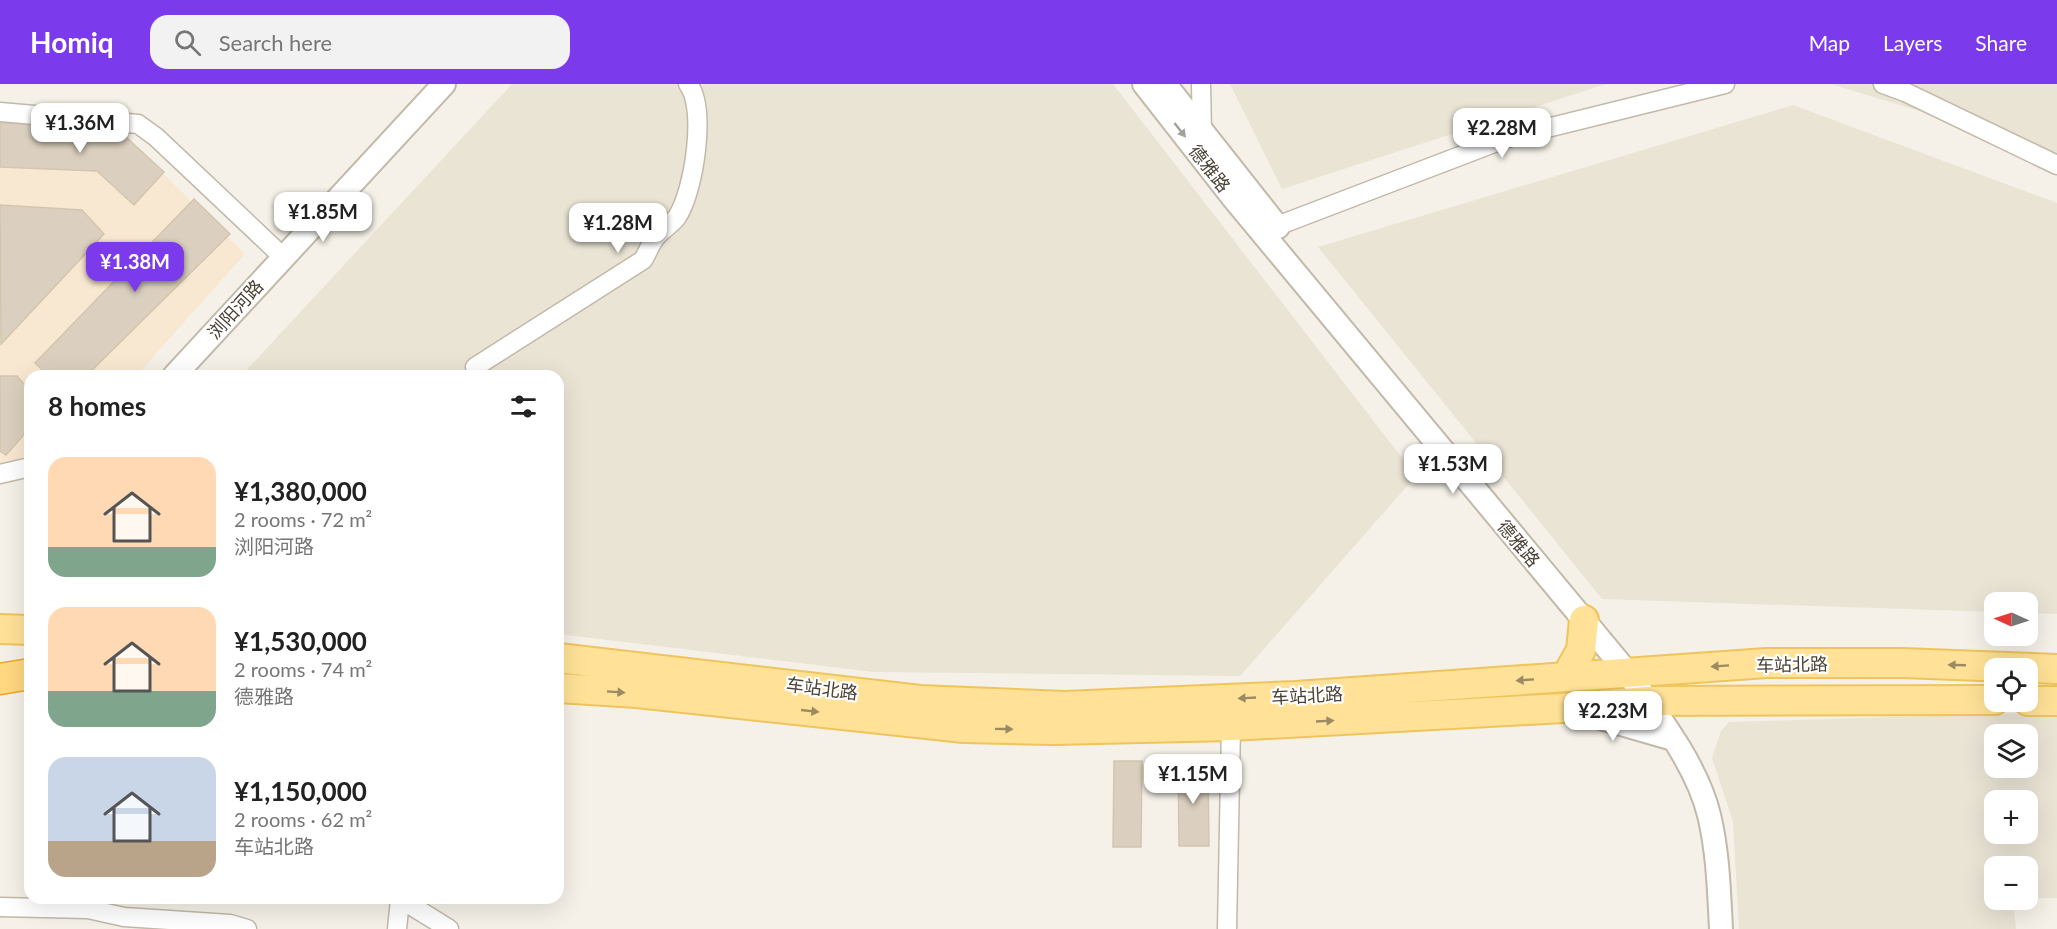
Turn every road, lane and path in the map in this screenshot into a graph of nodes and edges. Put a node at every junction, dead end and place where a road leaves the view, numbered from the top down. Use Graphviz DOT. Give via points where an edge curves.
graph roads {
  1 [pos="444,84"];
  2 [pos="688,84"];
  3 [pos="1144,84"];
  4 [pos="1165,84"];
  5 [pos="1202,84"];
  6 [pos="1725,84"];
  7 [pos="1882,84"];
  8 [pos="0,112"];
  9 [pos="1202,132"];
  10 [pos="2057,165"];
  11 [pos="1276,226"];
  12 [pos="283,257"];
  13 [pos="475,367"];
  14 [pos="179,370"];
  15 [pos="24,468"];
  16 [pos="0,474"];
  17 [pos="1584,620"];
  18 [pos="0,629"];
  19 [pos="24,630"];
  20 [pos="564,659"];
  21 [pos="2057,669"];
  22 [pos="0,672"];
  23 [pos="1636,672"];
  24 [pos="24,673"];
  25 [pos="24,674"];
  26 [pos="1566,677"];
  27 [pos="0,680"];
  28 [pos="564,688"];
  29 [pos="1984,700"];
  30 [pos="1656,701"];
  31 [pos="2038,701"];
  32 [pos="2057,701"];
  33 [pos="1563,708"];
  34 [pos="1231,726"];
  35 [pos="1673,739"];
  36 [pos="400,904"];
  37 [pos="408,904"];
  38 [pos="0,907"];
  39 [pos="247,929"];
  40 [pos="397,929"];
  41 [pos="449,929"];
  42 [pos="1227,929"];
  43 [pos="1721,929"];
  44 [pos="1730,929"];
  1 -- 12 [label="street, 浏阳河路"];
  2 -- 13 [label="street" via="694,92 697,129 692,183 677,217 657,236 643,260"];
  3 -- 17 [label="street, 德雅路, one-way" via="1234,199"];
  4 -- 9 [label="street, 德雅路"];
  5 -- 9 [label="street"];
  6 -- 11 [label="street" via="1508,138"];
  7 -- 10 [label="street"];
  8 -- 12 [label="street" via="138,124"];
  9 -- 11 [label="street, 德雅路"];
  11 -- 23 [label="street, 德雅路"];
  12 -- 14 [label="street, 浏阳河路"];
  15 -- 16 [label="street"];
  17 -- 23 [label="street, 德雅路"];
  17 -- 26 [label="main road" via="1581,650"];
  18 -- 19 [label="main road"];
  26 -- 20 [label="main road, 车站北路, one-way" via="1296,696 1065,706 920,700"];
  21 -- 23 [label="main road, 车站北路, one-way" via="1767,663"];
  22 -- 24 [label="main road"];
  23 -- 26 [label="main road, 车站北路"];
  23 -- 30 [label="street, 德雅路"];
  25 -- 27 [label="highway"];
  28 -- 34 [label="main road, 车站北路, one-way" via="964,728"];
  29 -- 30 [label="main road, 车站北路"];
  30 -- 33 [label="main road, 车站北路"];
  30 -- 35 [label="street, 德雅路"];
  30 -- 44 [label="street, 德雅路" via="1689,746 1717,812"];
  31 -- 32 [label="main road"];
  34 -- 33 [label="main road, 车站北路, one-way"];
  33 -- 35 [label="street"];
  34 -- 42 [label="street"];
  35 -- 43 [label="street, 德雅路" via="1709,814"];
  36 -- 40 [label="street"];
  37 -- 41 [label="street"];
  38 -- 39 [label="street" via="88,909 124,917 230,924"];
}
